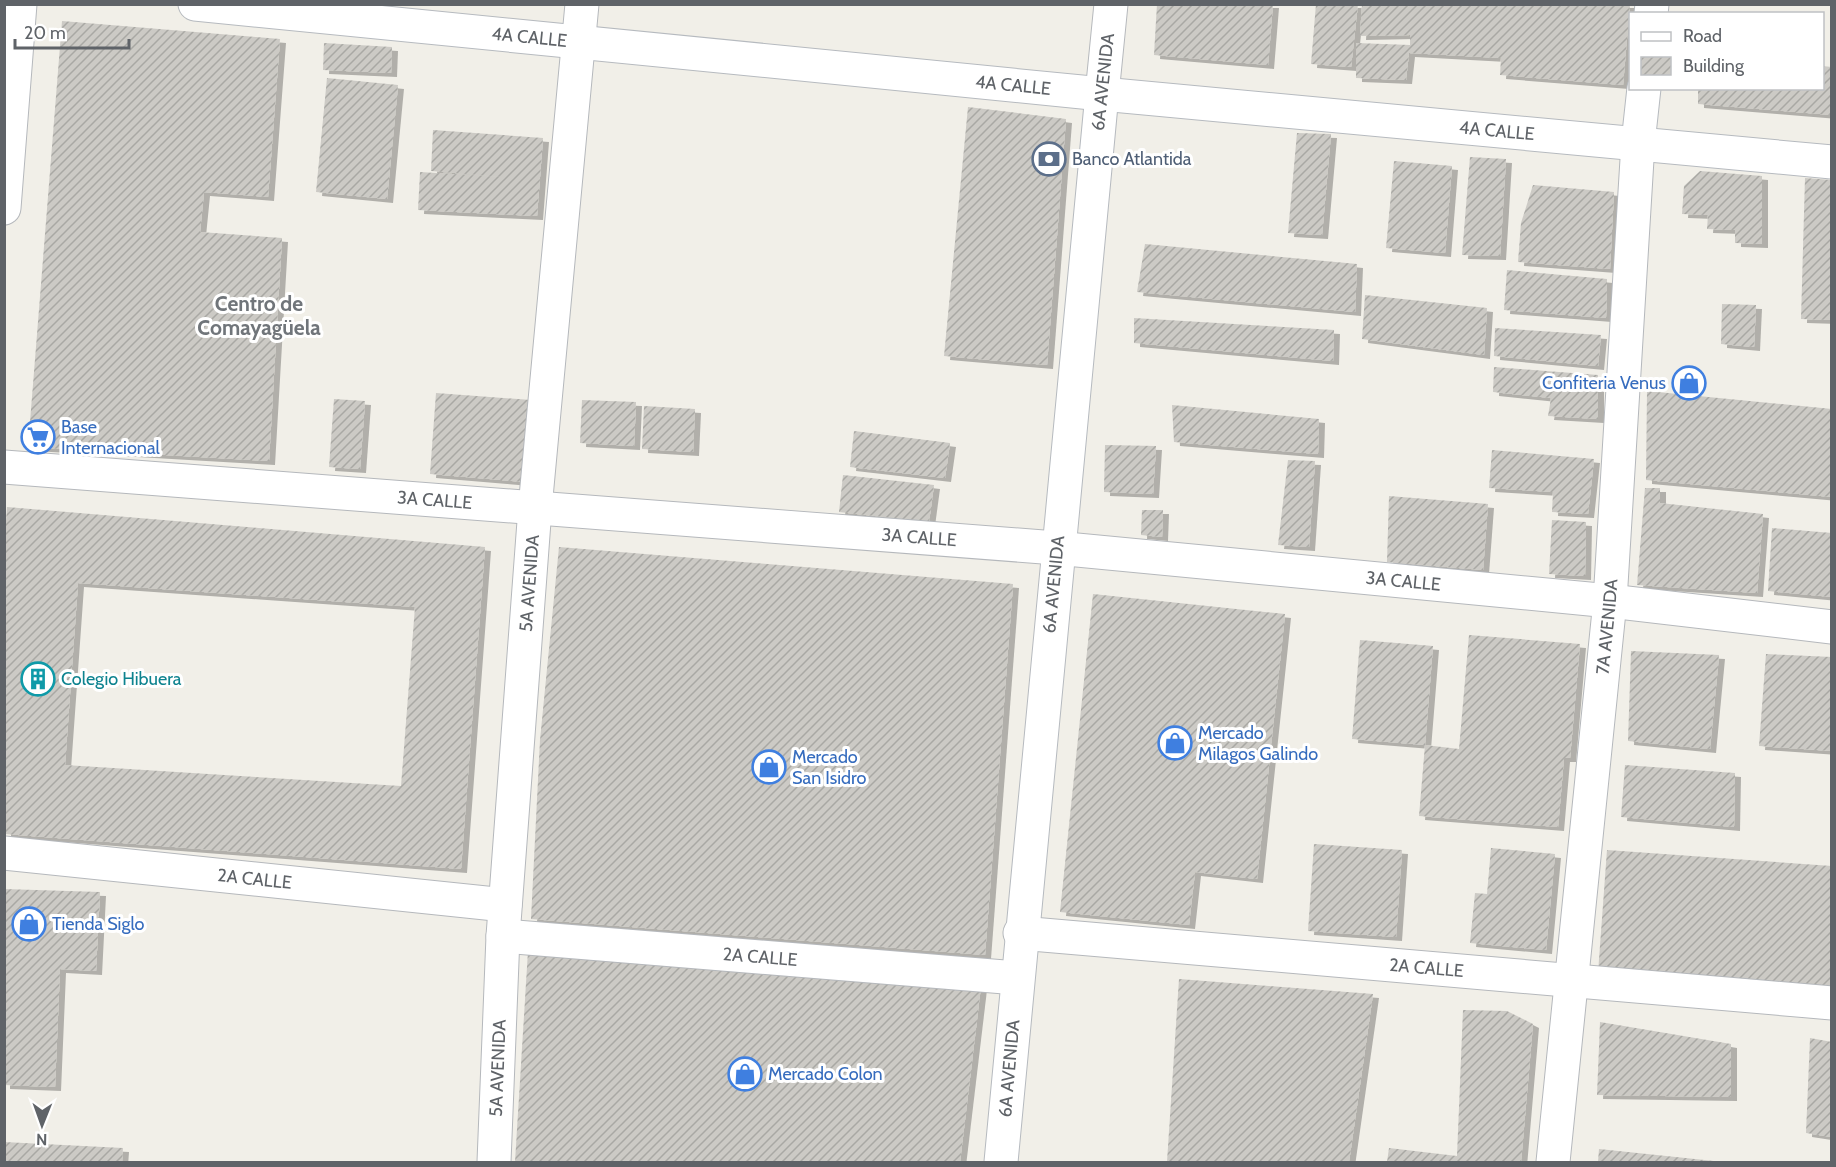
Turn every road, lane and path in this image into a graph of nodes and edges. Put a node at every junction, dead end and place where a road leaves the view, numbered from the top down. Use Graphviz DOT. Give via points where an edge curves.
graph roads {
  1 [pos="20,4"];
  2 [pos="195,4"];
  3 [pos="582,4"];
  4 [pos="1111,4"];
  5 [pos="579,41"];
  6 [pos="1644,90"];
  7 [pos="1101,94"];
  8 [pos="1638,143"];
  9 [pos="1832,162"];
  10 [pos="4,208"];
  11 [pos="4,467"];
  12 [pos="536,508"];
  13 [pos="1056,548"];
  14 [pos="1611,601"];
  15 [pos="1832,627"];
  16 [pos="4,853"];
  17 [pos="504,921"];
  18 [pos="1020,933"];
  19 [pos="1017,978"];
  20 [pos="1570,980"];
  21 [pos="1832,1003"];
  22 [pos="494,1162"];
  23 [pos="1001,1162"];
  24 [pos="1553,1162"];
  1 -- 10 [label="street"];
  2 -- 5 [label="street, 4A CALLE"];
  3 -- 5 [label="street, 5A AVENIDA"];
  4 -- 7 [label="street, 6A AVENIDA"];
  5 -- 7 [label="street, 4A CALLE"];
  5 -- 12 [label="street, 5A AVENIDA"];
  6 -- 8 [label="street, 7A AVENIDA"];
  7 -- 8 [label="street, 4A CALLE"];
  7 -- 13 [label="street, 6A AVENIDA"];
  8 -- 9 [label="street, 4A CALLE"];
  8 -- 14 [label="street, 7A AVENIDA"];
  11 -- 12 [label="street, 3A CALLE"];
  12 -- 13 [label="street, 3A CALLE"];
  12 -- 17 [label="street, 5A AVENIDA"];
  13 -- 14 [label="street, 3A CALLE"];
  13 -- 18 [label="street, 6A AVENIDA"];
  14 -- 15 [label="street, 3A CALLE"];
  14 -- 20 [label="street, 7A AVENIDA"];
  16 -- 17 [label="street, 2A CALLE"];
  17 -- 19 [label="street, 2A CALLE"];
  17 -- 22 [label="street, 5A AVENIDA"];
  18 -- 19 [label="street, 6A AVENIDA"];
  18 -- 20 [label="street, 2A CALLE"];
  19 -- 23 [label="street, 6A AVENIDA"];
  20 -- 21 [label="street, 2A CALLE"];
  20 -- 24 [label="street, 7A AVENIDA"];
}
